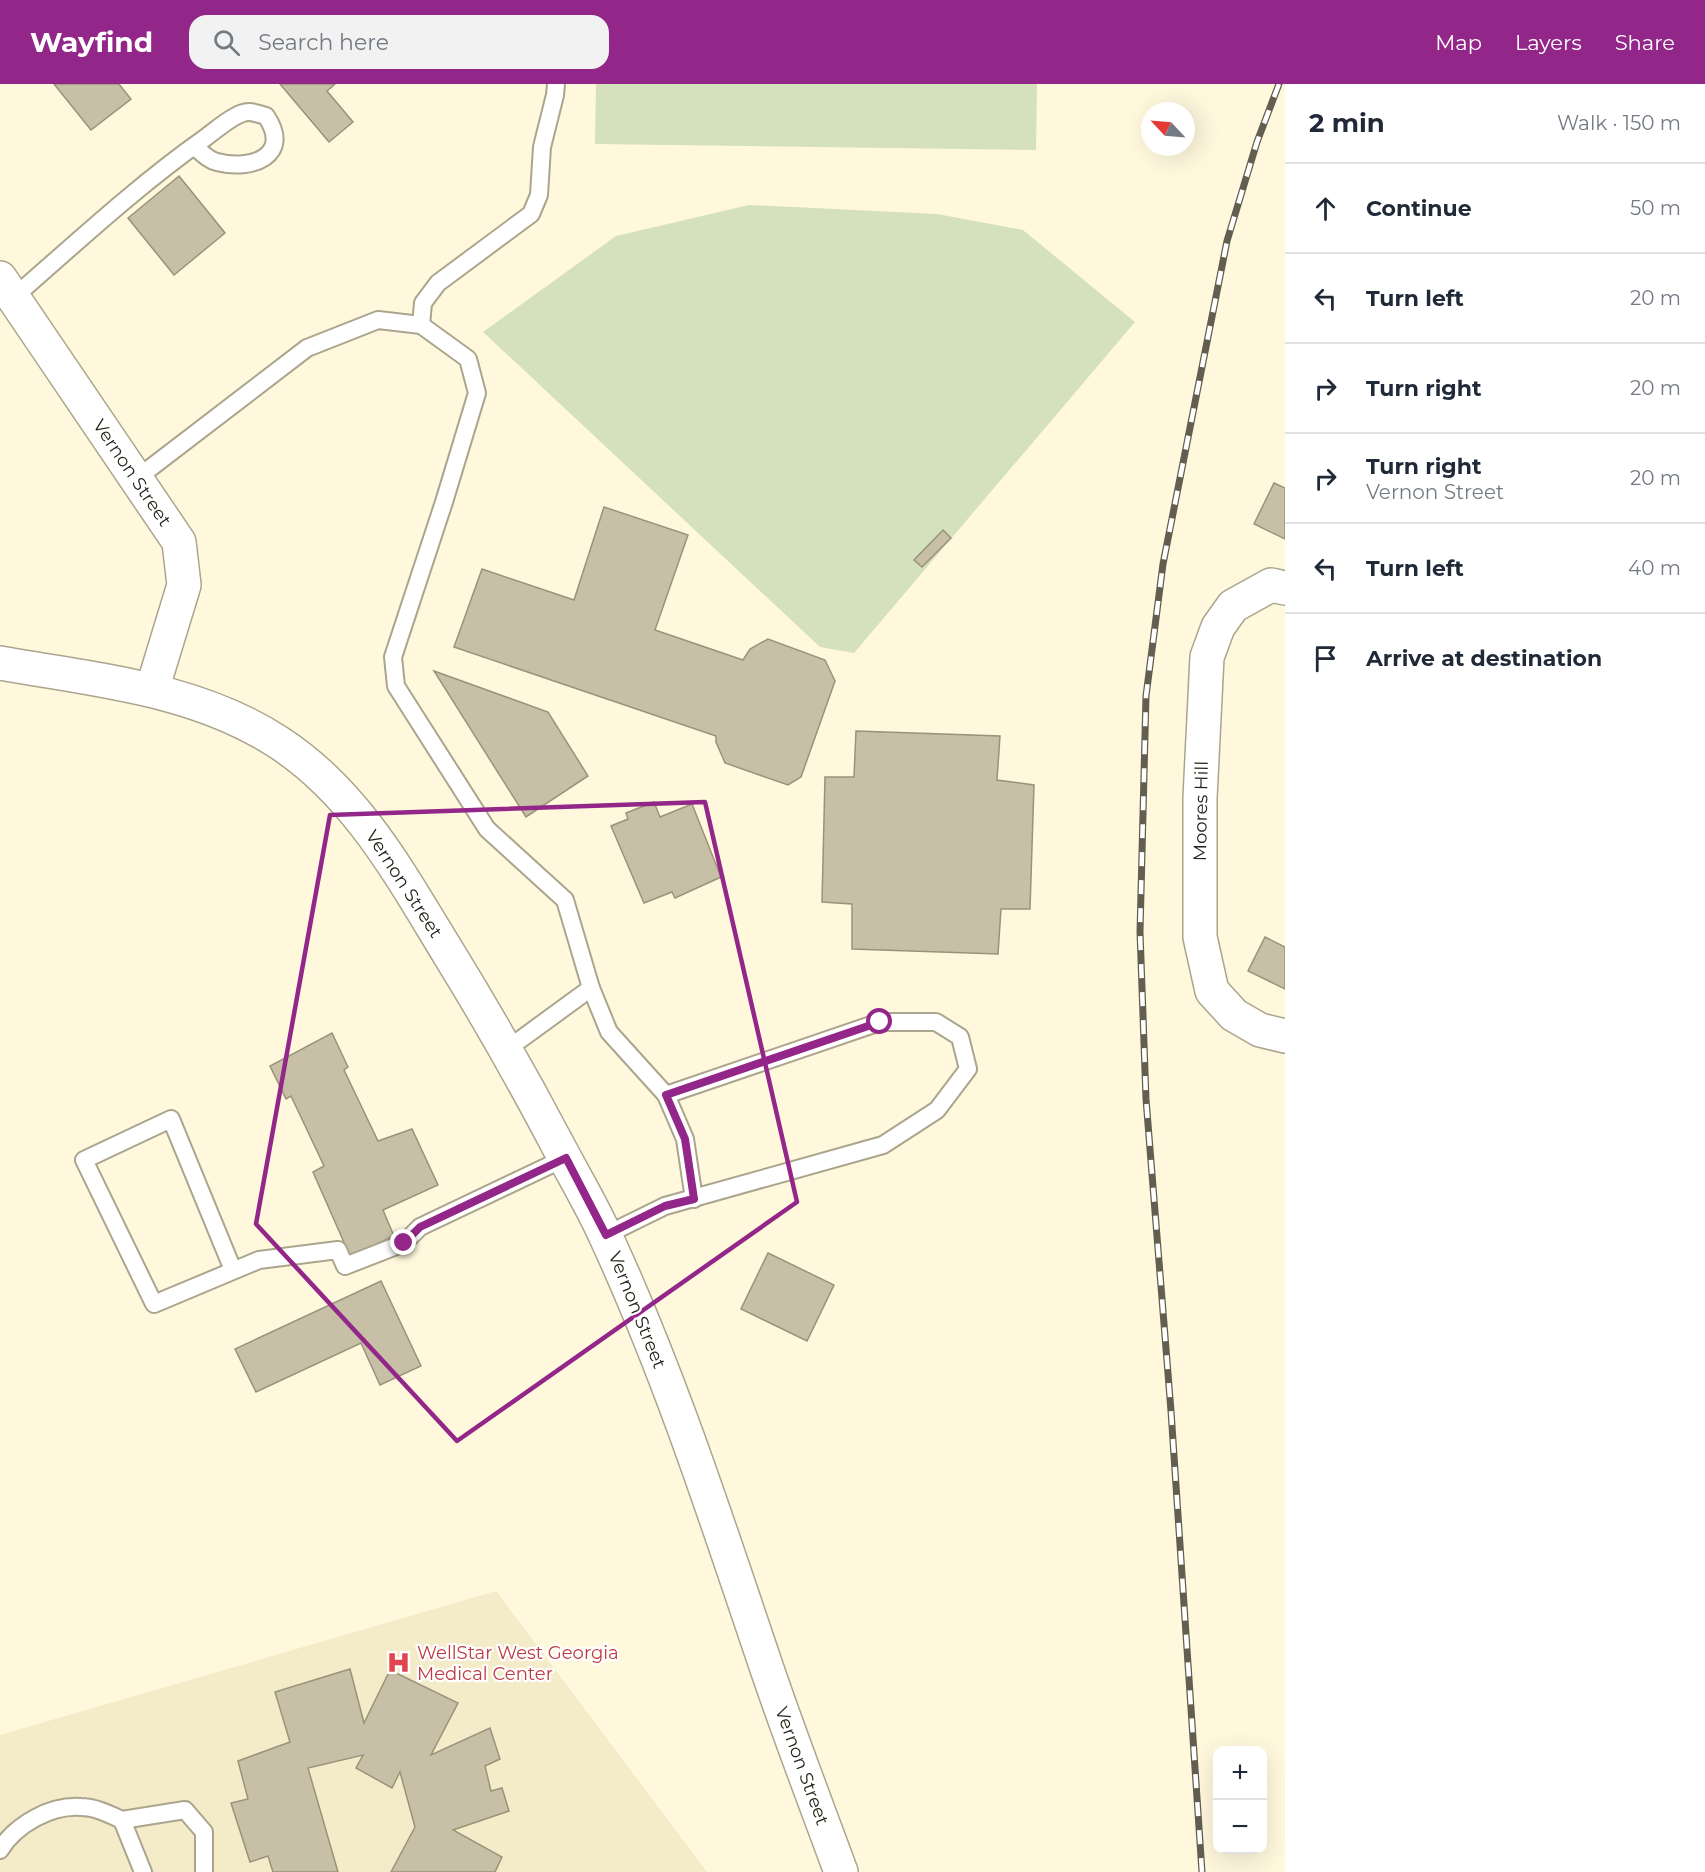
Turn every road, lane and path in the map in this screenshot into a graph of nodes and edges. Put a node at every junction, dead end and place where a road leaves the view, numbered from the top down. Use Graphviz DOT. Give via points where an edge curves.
graph roads {
  1 [pos="556,84"];
  2 [pos="194,146"];
  3 [pos="7,288"];
  4 [pos="421,326"];
  5 [pos="136,479"];
  6 [pos="1285,588"];
  7 [pos="0,663"];
  8 [pos="152,690"];
  9 [pos="591,988"];
  10 [pos="1285,1035"];
  11 [pos="506,1050"];
  12 [pos="666,1095"];
  13 [pos="566,1158"];
  14 [pos="694,1199"];
  15 [pos="606,1235"];
  16 [pos="233,1270"];
  17 [pos="122,1820"];
  18 [pos="0,1850"];
  19 [pos="143,1872"];
  20 [pos="204,1872"];
  21 [pos="841,1872"];
  1 -- 4 [label="lane" via="542,147 539,195 531,214 438,283 423,303"];
  2 -- 2 [label="lane" via="242,113 266,116 273,130 268,155 246,165 215,162"];
  2 -- 3 [label="lane"];
  3 -- 5 [label="street, Vernon Street"];
  4 -- 5 [label="lane" via="378,320 307,348"];
  4 -- 9 [label="lane" via="468,359 477,393 393,657 396,686 488,829 565,900"];
  5 -- 8 [label="street, Vernon Street" via="179,542 184,585"];
  6 -- 10 [label="street, Moores Hill" via="1272,585 1233,606 1218,627 1207,657 1200,810 1200,937 1212,991 1234,1015 1260,1030"];
  7 -- 8 [label="street, Vernon Street"];
  8 -- 11 [label="street, Vernon Street" via="197,702 250,725 314,768 343,796 370,828"];
  9 -- 11 [label="lane"];
  9 -- 12 [label="lane" via="609,1032"];
  11 -- 13 [label="street, Vernon Street"];
  12 -- 14 [label="lane" via="685,1139"];
  12 -- 14 [label="lane" via="880,1022 936,1022 960,1037 968,1069 937,1110 883,1145"];
  13 -- 15 [label="street, Vernon Street"];
  13 -- 16 [label="lane" via="420,1227 404,1243 345,1266 338,1250 259,1260"];
  14 -- 15 [label="lane" via="665,1206"];
  15 -- 21 [label="street, Vernon Street" via="701,1471"];
  16 -- 16 [label="lane" via="154,1304 84,1160 171,1119"];
  17 -- 18 [label="lane" via="81,1807 45,1812 8,1837"];
  17 -- 19 [label="lane"];
  17 -- 20 [label="lane" via="185,1810 204,1832"];
}
